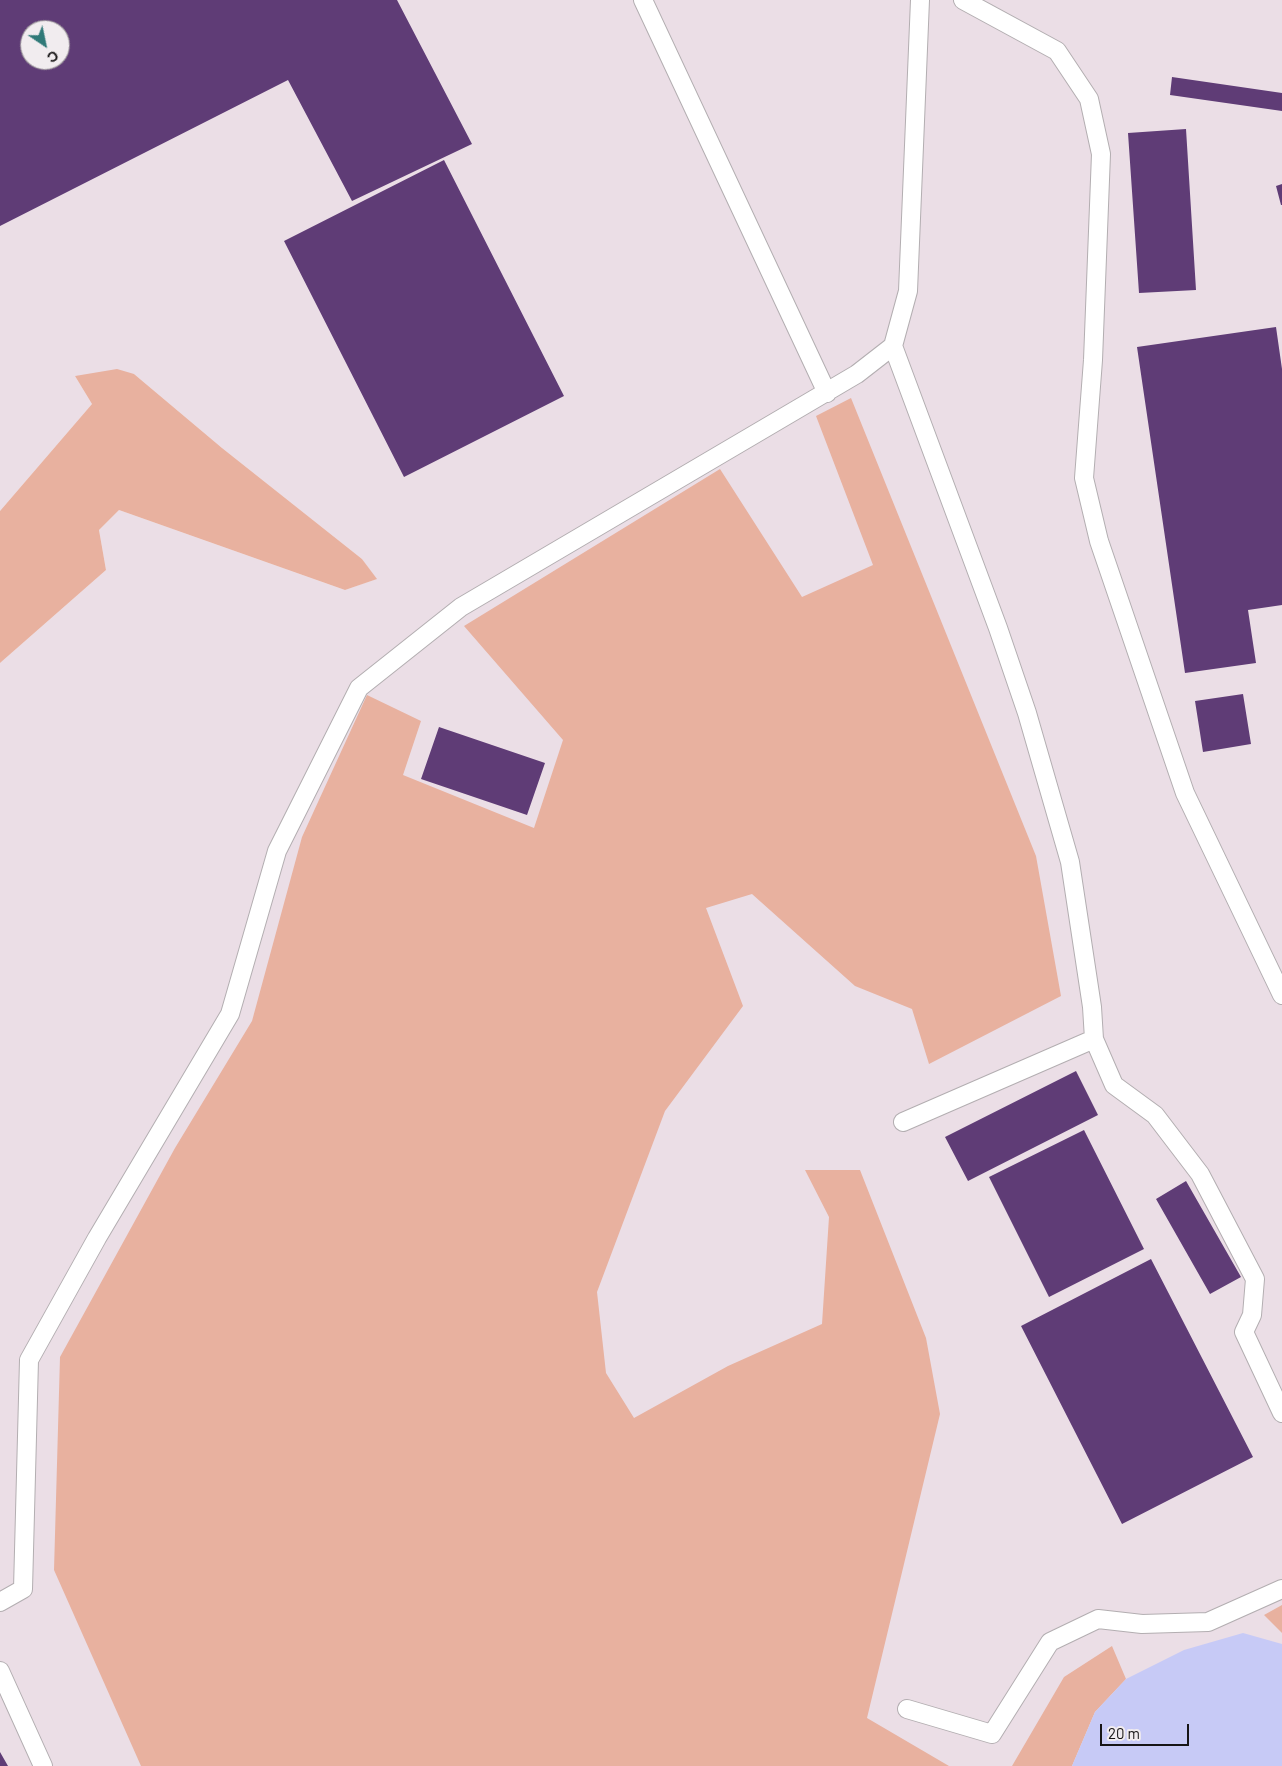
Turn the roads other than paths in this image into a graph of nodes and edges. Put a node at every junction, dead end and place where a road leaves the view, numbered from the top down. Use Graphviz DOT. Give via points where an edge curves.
graph roads {
  1 [pos="643,0"];
  2 [pos="920,0"];
  3 [pos="963,0"];
  4 [pos="893,346"];
  5 [pos="827,392"];
  6 [pos="1282,995"];
  7 [pos="1094,1039"];
  8 [pos="903,1122"];
  9 [pos="1282,1413"];
  10 [pos="1282,1589"];
  11 [pos="0,1602"];
  12 [pos="0,1671"];
  13 [pos="907,1709"];
  14 [pos="43,1766"];
  1 -- 5 [label="lane"];
  2 -- 4 [label="lane" via="908,291"];
  3 -- 6 [label="lane" via="1057,51 1088,99 1101,154 1093,360 1084,478 1099,541 1184,793"];
  4 -- 5 [label="lane"];
  4 -- 7 [label="lane" via="1027,713 1070,862"];
  5 -- 11 [label="lane" via="461,606 359,688 277,851 230,1014 97,1238 30,1360 23,1589"];
  7 -- 8 [label="lane"];
  7 -- 9 [label="lane" via="1114,1085 1154,1115 1200,1174 1255,1279 1252,1315 1244,1332"];
  10 -- 13 [label="lane" via="1208,1622 1142,1624 1098,1619 1050,1642 992,1734"];
  12 -- 14 [label="lane"];
}
